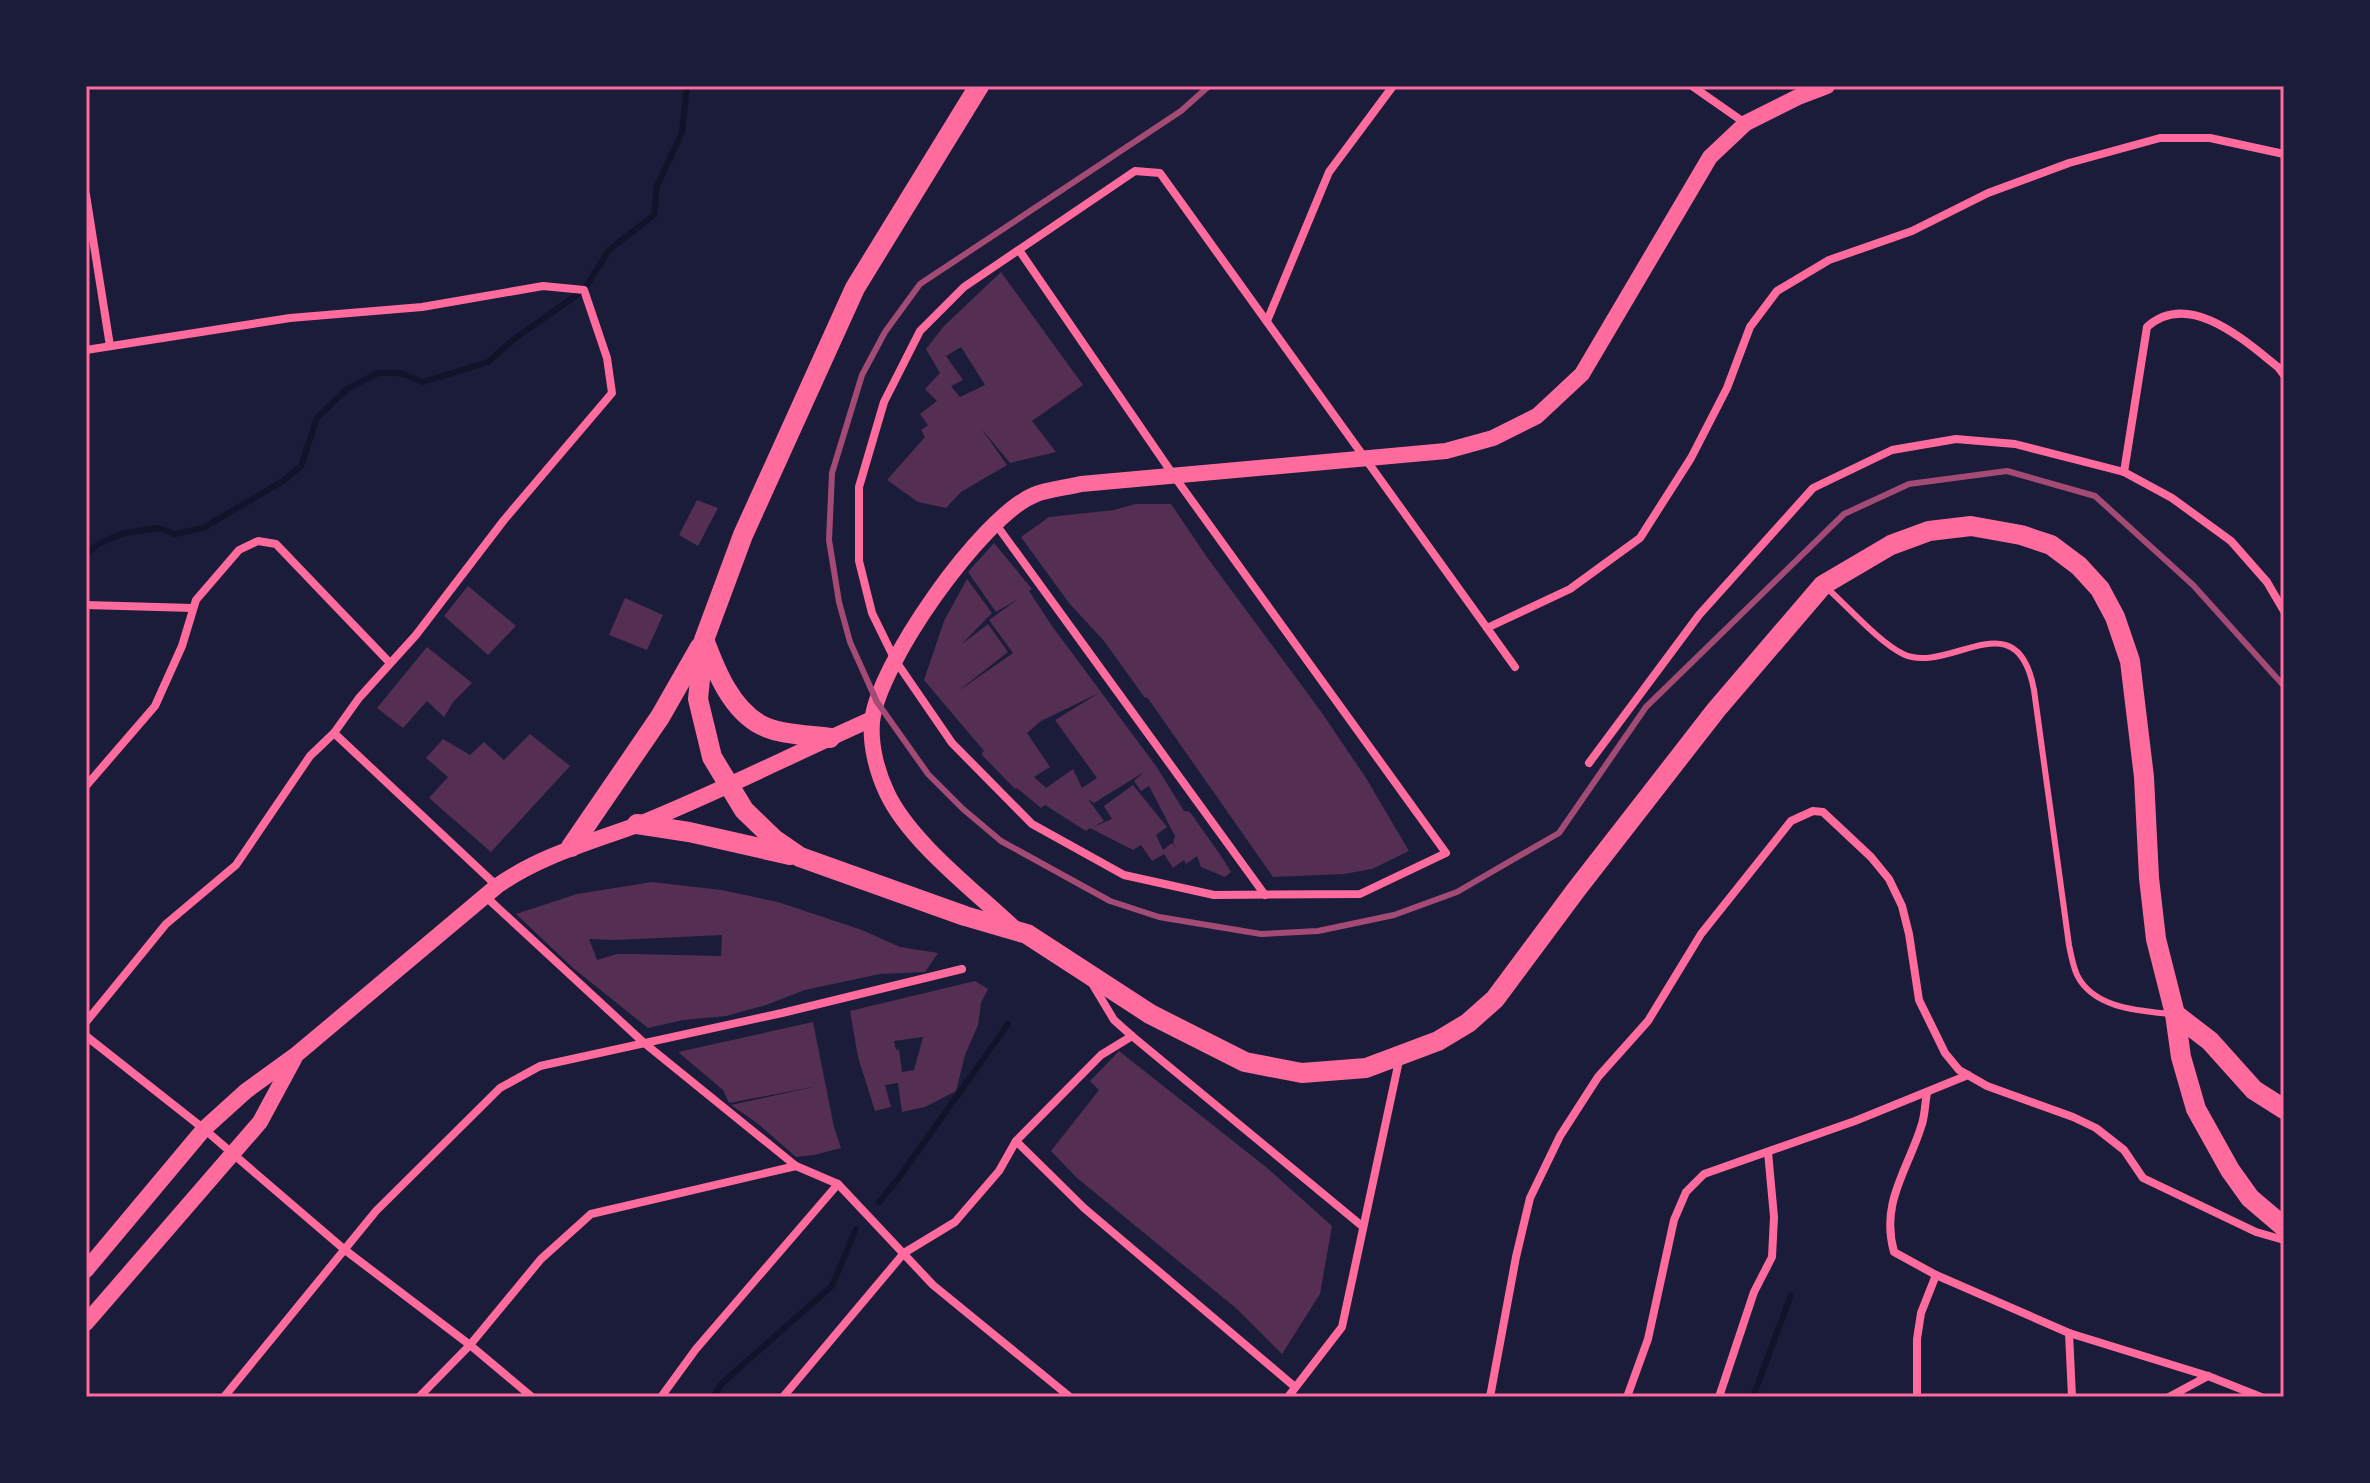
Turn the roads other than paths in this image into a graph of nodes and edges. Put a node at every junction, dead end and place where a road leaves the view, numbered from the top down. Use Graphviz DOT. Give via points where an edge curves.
graph roads {
  1 [pos="979,86"];
  2 [pos="1692,86"];
  3 [pos="1827,86"];
  4 [pos="1392,87"];
  5 [pos="1746,123"];
  6 [pos="2284,154"];
  7 [pos="86,195"];
  8 [pos="1019,250"];
  9 [pos="1267,321"];
  10 [pos="110,346"];
  11 [pos="86,350"];
  12 [pos="2284,375"];
  13 [pos="1367,459"];
  14 [pos="2124,472"];
  15 [pos="1174,476"];
  16 [pos="995,522"];
  17 [pos="1823,585"];
  18 [pos="86,605"];
  19 [pos="193,608"];
  20 [pos="2284,611"];
  21 [pos="1487,628"];
  22 [pos="704,640"];
  23 [pos="895,660"];
  24 [pos="390,663"];
  25 [pos="1515,667"];
  26 [pos="872,719"];
  27 [pos="334,733"];
  28 [pos="830,738"];
  29 [pos="1589,763"];
  30 [pos="86,786"];
  31 [pos="727,786"];
  32 [pos="637,824"];
  33 [pos="571,847"];
  34 [pos="800,857"];
  35 [pos="491,892"];
  36 [pos="1265,895"];
  37 [pos="1027,934"];
  38 [pos="962,969"];
  39 [pos="1087,974"];
  40 [pos="2175,1014"];
  41 [pos="86,1022"];
  42 [pos="86,1036"];
  43 [pos="1132,1036"];
  44 [pos="643,1042"];
  45 [pos="297,1054"];
  46 [pos="1400,1055"];
  47 [pos="1968,1075"];
  48 [pos="1927,1093"];
  49 [pos="2284,1109"];
  50 [pos="204,1129"];
  51 [pos="1016,1141"];
  52 [pos="1768,1152"];
  53 [pos="233,1154"];
  54 [pos="796,1166"];
  55 [pos="838,1184"];
  56 [pos="1362,1226"];
  57 [pos="2284,1227"];
  58 [pos="2284,1240"];
  59 [pos="345,1250"];
  60 [pos="904,1253"];
  61 [pos="86,1270"];
  62 [pos="1936,1275"];
  63 [pos="86,1323"];
  64 [pos="2069,1333"];
  65 [pos="470,1345"];
  66 [pos="2208,1376"];
  67 [pos="1295,1387"];
  68 [pos="224,1397"];
  69 [pos="419,1397"];
  70 [pos="532,1397"];
  71 [pos="661,1397"];
  72 [pos="783,1397"];
  73 [pos="1070,1397"];
  74 [pos="1288,1397"];
  75 [pos="1490,1397"];
  76 [pos="1627,1397"];
  77 [pos="1719,1397"];
  78 [pos="1917,1397"];
  79 [pos="2072,1397"];
  80 [pos="2169,1397"];
  81 [pos="2261,1397"];
  1 -- 22 [label="main road" via="855,288 743,535"];
  2 -- 5 [label="street"];
  3 -- 5 [label="main road"];
  4 -- 9 [label="street" via="1329,172"];
  5 -- 13 [label="main road" via="1710,157 1582,374 1537,416 1493,438 1446,451"];
  6 -- 21 [label="street" via="2210,138 2160,138 2001,188 1912,231 1829,260 1777,291 1750,327 1727,388 1691,458 1640,538 1570,589"];
  7 -- 10 [label="street"];
  8 -- 9 [label="street" via="1135,171 1160,173"];
  8 -- 15 [label="street"];
  8 -- 23 [label="street" via="964,287 920,331 884,402 859,487 859,561 872,613"];
  9 -- 13 [label="street"];
  10 -- 11 [label="street"];
  10 -- 24 [label="street" via="290,318 422,307 543,286 584,290 607,358 612,393"];
  12 -- 14 [label="street" via="2226,327 2183,312 2156,318 2147,327"];
  13 -- 15 [label="main road"];
  13 -- 21 [label="street"];
  14 -- 20 [label="street" via="2172,498 2231,541"];
  14 -- 29 [label="street" via="2015,444 1956,439 1892,450 1813,488 1699,615"];
  15 -- 16 [label="main road" via="1081,484 1033,495"];
  15 -- 36 [label="street" via="1446,853 1360,894"];
  16 -- 23 [label="main road" via="932,600"];
  16 -- 36 [label="street"];
  17 -- 40 [label="lane" via="1904,655 1926,658 1995,643 2019,652 2034,690 2069,945 2078,977 2099,998 2129,1010"];
  17 -- 40 [label="main road" via="1891,545 1929,531 1971,526 2051,545 2100,589 2130,661 2156,939"];
  17 -- 46 [label="main road" via="1716,710 1495,999 1438,1041"];
  18 -- 19 [label="street"];
  19 -- 24 [label="street" via="239,550 258,541 276,544"];
  19 -- 30 [label="street" via="155,706"];
  21 -- 25 [label="street"];
  22 -- 28 [label="main road" via="736,703 761,725"];
  22 -- 31 [label="main road" via="698,699 712,757"];
  22 -- 33 [label="main road" via="645,741"];
  23 -- 26 [label="main road"];
  23 -- 36 [label="street" via="952,743 1032,824 1124,875 1214,895"];
  24 -- 27 [label="street"];
  26 -- 28 [label="main road"];
  26 -- 37 [label="main road" via="877,766 902,820 1016,930"];
  27 -- 35 [label="street"];
  27 -- 41 [label="street" via="310,756 236,865 166,924"];
  28 -- 31 [label="main road"];
  31 -- 32 [label="main road"];
  31 -- 34 [label="main road" via="744,810"];
  32 -- 33 [label="main road"];
  32 -- 34 [label="main road"];
  33 -- 35 [label="main road" via="522,869"];
  34 -- 37 [label="main road"];
  35 -- 44 [label="street"];
  35 -- 45 [label="main road"];
  37 -- 39 [label="main road"];
  38 -- 44 [label="street"];
  39 -- 43 [label="street" via="1114,1020"];
  39 -- 46 [label="main road" via="1150,1014 1245,1062 1302,1073 1330,1072 1366,1068"];
  40 -- 49 [label="main road" via="2210,1041 2254,1090"];
  40 -- 57 [label="main road" via="2196,1109 2250,1198"];
  42 -- 50 [label="street"];
  43 -- 51 [label="street" via="1101,1055"];
  43 -- 56 [label="street"];
  44 -- 54 [label="street"];
  44 -- 59 [label="street" via="540,1066 500,1088 376,1211"];
  45 -- 50 [label="main road"];
  45 -- 53 [label="main road" via="260,1122"];
  46 -- 56 [label="street"];
  47 -- 48 [label="street"];
  47 -- 58 [label="street" via="2096,1128 2124,1150 2143,1178"];
  47 -- 75 [label="street" via="1945,1053 1919,1000 1909,934 1889,879 1823,812 1791,821 1701,934 1648,1021 1598,1077 1560,1136 1530,1198"];
  48 -- 52 [label="street"];
  48 -- 62 [label="street" via="1923,1122 1891,1203 1888,1230 1894,1252"];
  50 -- 53 [label="street"];
  50 -- 61 [label="main road"];
  51 -- 60 [label="street" via="999,1171 955,1222"];
  51 -- 67 [label="street" via="1084,1208"];
  52 -- 76 [label="street" via="1704,1174 1686,1192 1674,1220 1648,1339"];
  52 -- 77 [label="street" via="1772,1257 1749,1304"];
  53 -- 59 [label="street"];
  53 -- 63 [label="main road"];
  54 -- 55 [label="street"];
  54 -- 65 [label="street" via="591,1214 541,1259"];
  55 -- 60 [label="street"];
  55 -- 71 [label="street"];
  56 -- 67 [label="street" via="1342,1327"];
  59 -- 65 [label="street"];
  59 -- 68 [label="street"];
  60 -- 72 [label="street"];
  60 -- 73 [label="street" via="933,1285"];
  62 -- 64 [label="street"];
  62 -- 78 [label="street" via="1921,1313"];
  64 -- 66 [label="street"];
  64 -- 79 [label="street"];
  65 -- 69 [label="street"];
  65 -- 70 [label="street"];
  66 -- 80 [label="street"];
  66 -- 81 [label="street"];
  67 -- 74 [label="street"];
}
